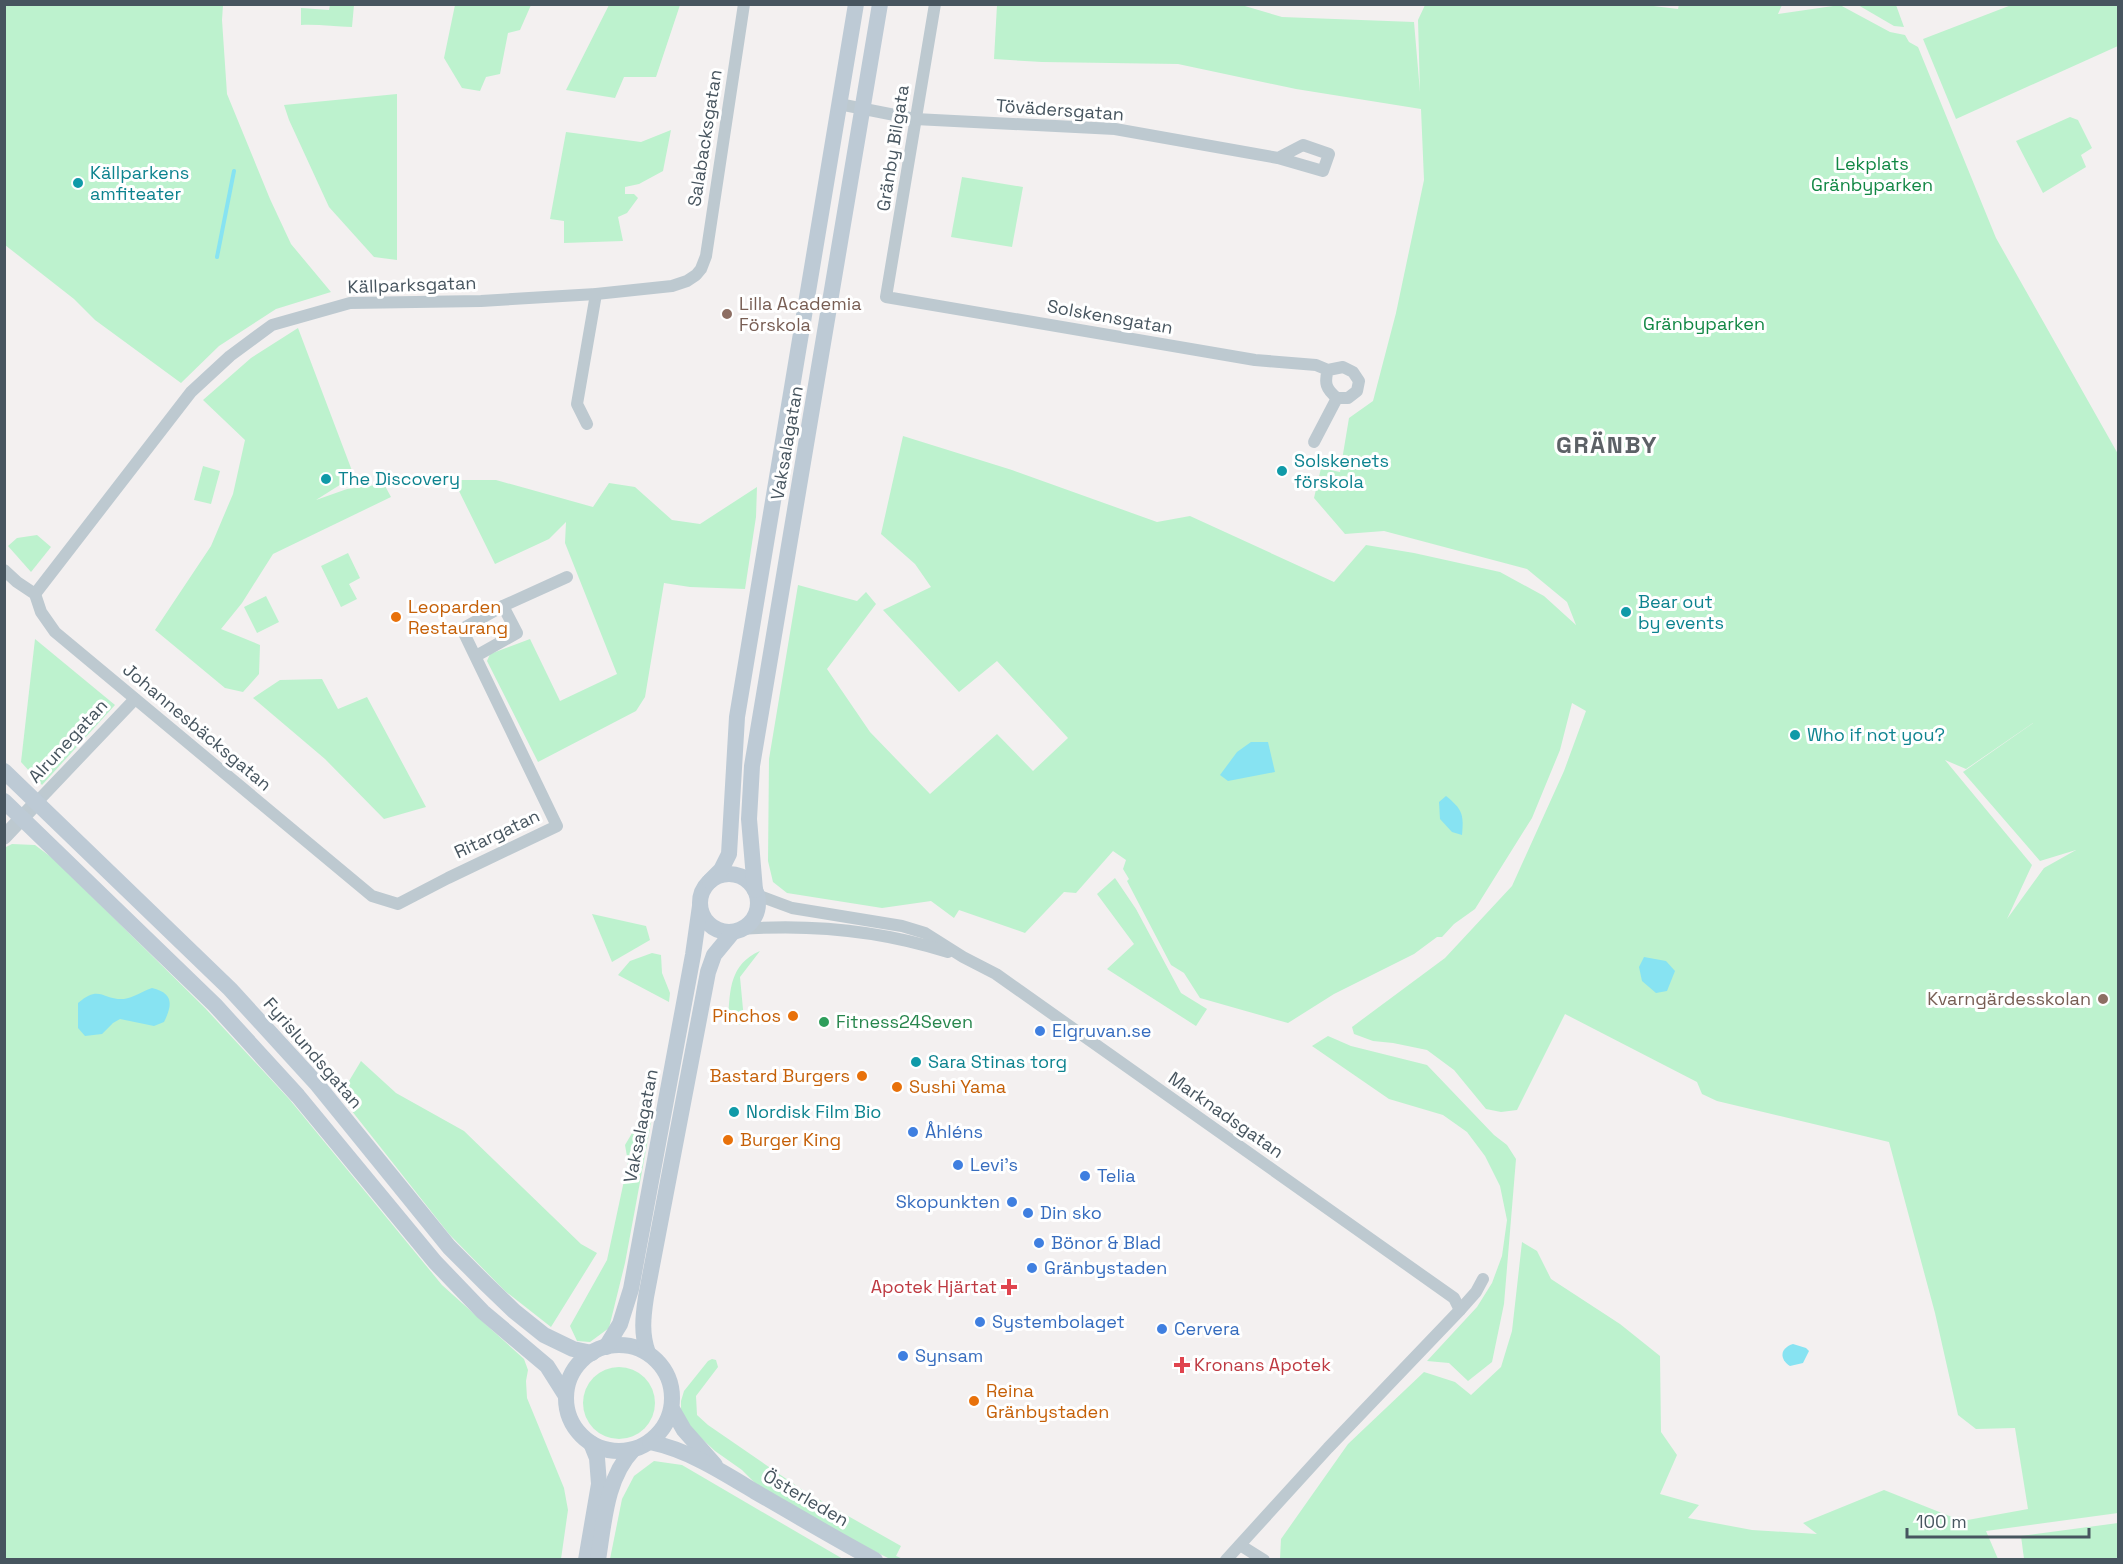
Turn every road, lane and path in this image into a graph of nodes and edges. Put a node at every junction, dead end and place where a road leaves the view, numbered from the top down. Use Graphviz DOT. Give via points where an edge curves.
graph roads {
  1 [pos="744,4"];
  2 [pos="856,4"];
  3 [pos="880,4"];
  4 [pos="935,4"];
  5 [pos="839,104"];
  6 [pos="863,108"];
  7 [pos="915,119"];
  8 [pos="1278,158"];
  9 [pos="696,274"];
  10 [pos="596,294"];
  11 [pos="886,297"];
  12 [pos="1328,369"];
  13 [pos="1337,398"];
  14 [pos="586,424"];
  15 [pos="1314,441"];
  16 [pos="4,570"];
  17 [pos="567,577"];
  18 [pos="35,594"];
  19 [pos="503,606"];
  20 [pos="476,656"];
  21 [pos="135,699"];
  22 [pos="4,771"];
  23 [pos="4,801"];
  24 [pos="37,802"];
  25 [pos="22,818"];
  26 [pos="4,837"];
  27 [pos="710,881"];
  28 [pos="756,892"];
  29 [pos="380,900"];
  30 [pos="700,906"];
  31 [pos="737,930"];
  32 [pos="963,957"];
  33 [pos="1483,1279"];
  34 [pos="1460,1310"];
  35 [pos="598,1350"];
  36 [pos="648,1353"];
  37 [pos="566,1396"];
  38 [pos="672,1409"];
  39 [pos="650,1442"];
  40 [pos="591,1443"];
  41 [pos="633,1450"];
  42 [pos="717,1468"];
  43 [pos="1240,1545"];
  44 [pos="586,1560"];
  45 [pos="598,1560"];
  46 [pos="875,1560"];
  47 [pos="1226,1560"];
  48 [pos="1264,1560"];
  1 -- 9 [label="street, Salabacksgatan" via="706,255"];
  2 -- 5 [label="main road, Vaksalagatan"];
  3 -- 6 [label="main road, Vaksalagatan"];
  4 -- 7 [label="street, Gränby Bilgata"];
  5 -- 6 [label="street, Tövädersgatan"];
  5 -- 27 [label="main road, Vaksalagatan" via="736,717 729,854"];
  6 -- 7 [label="street, Tövädersgatan"];
  6 -- 28 [label="main road, Vaksalagatan" via="752,766 749,819"];
  7 -- 8 [label="street, Tövädersgatan" via="1115,129"];
  7 -- 11 [label="street, Gränby Bilgata"];
  9 -- 10 [label="street, Källparksgatan" via="678,284"];
  10 -- 14 [label="street" via="577,404"];
  10 -- 18 [label="street, Källparksgatan" via="350,303 272,325 191,392"];
  11 -- 12 [label="street, Solskensgatan"];
  12 -- 13 [label="street" via="1328,391"];
  12 -- 13 [label="street, Solskensgatan" via="1343,367 1359,381 1357,391 1348,398"];
  13 -- 15 [label="street, Solskensgatan"];
  16 -- 18 [label="street, Johannesbäcksgatan"];
  17 -- 19 [label="street, Ritargatan"];
  18 -- 21 [label="street, Johannesbäcksgatan" via="41,612 55,632"];
  19 -- 20 [label="street, Ritargatan" via="462,628"];
  19 -- 20 [label="street" via="518,633"];
  20 -- 29 [label="street, Ritargatan" via="557,826 398,904"];
  21 -- 24 [label="street, Alrunegatan"];
  21 -- 29 [label="street, Johannesbäcksgatan"];
  22 -- 24 [label="main road, Fyrislundsgatan"];
  23 -- 25 [label="main road"];
  24 -- 25 [label="street, Alrunegatan"];
  24 -- 35 [label="main road, Fyrislundsgatan" via="222,980 279,1041 449,1247 478,1276 544,1335 573,1349"];
  25 -- 26 [label="street, Alrunegatan"];
  25 -- 37 [label="main road" via="213,1003 298,1096 435,1262 483,1312 547,1366"];
  27 -- 28 [label="main road" via="734,874 750,883"];
  27 -- 30 [label="main road"];
  28 -- 31 [label="main road" via="757,912"];
  28 -- 32 [label="street, Marknadsgatan" via="799,910 925,933"];
  30 -- 31 [label="main road" via="711,926"];
  30 -- 35 [label="main road, Vaksalagatan" via="631,1289 621,1324"];
  31 -- 32 [label="street, Marknadsgatan" via="811,927 929,946"];
  31 -- 36 [label="main road, Vaksalagatan" via="714,955 705,983 646,1297 642,1325"];
  32 -- 34 [label="street, Marknadsgatan" via="996,974 1436,1285 1454,1298"];
  33 -- 34 [label="street"];
  34 -- 43 [label="street"];
  35 -- 36 [label="main road" via="627,1346"];
  35 -- 37 [label="main road" via="583,1359 571,1376"];
  36 -- 38 [label="main road" via="663,1367 669,1380"];
  37 -- 40 [label="main road" via="570,1418"];
  38 -- 39 [label="main road" via="664,1428"];
  38 -- 42 [label="main road, Österleden" via="684,1430"];
  39 -- 41 [label="main road"];
  39 -- 42 [label="main road, Österleden"];
  40 -- 41 [label="main road" via="615,1452"];
  40 -- 44 [label="main road" via="597,1458 599,1484"];
  41 -- 45 [label="main road" via="621,1463 613,1484"];
  42 -- 46 [label="main road, Österleden"];
  43 -- 47 [label="street"];
  43 -- 48 [label="street"];
}
